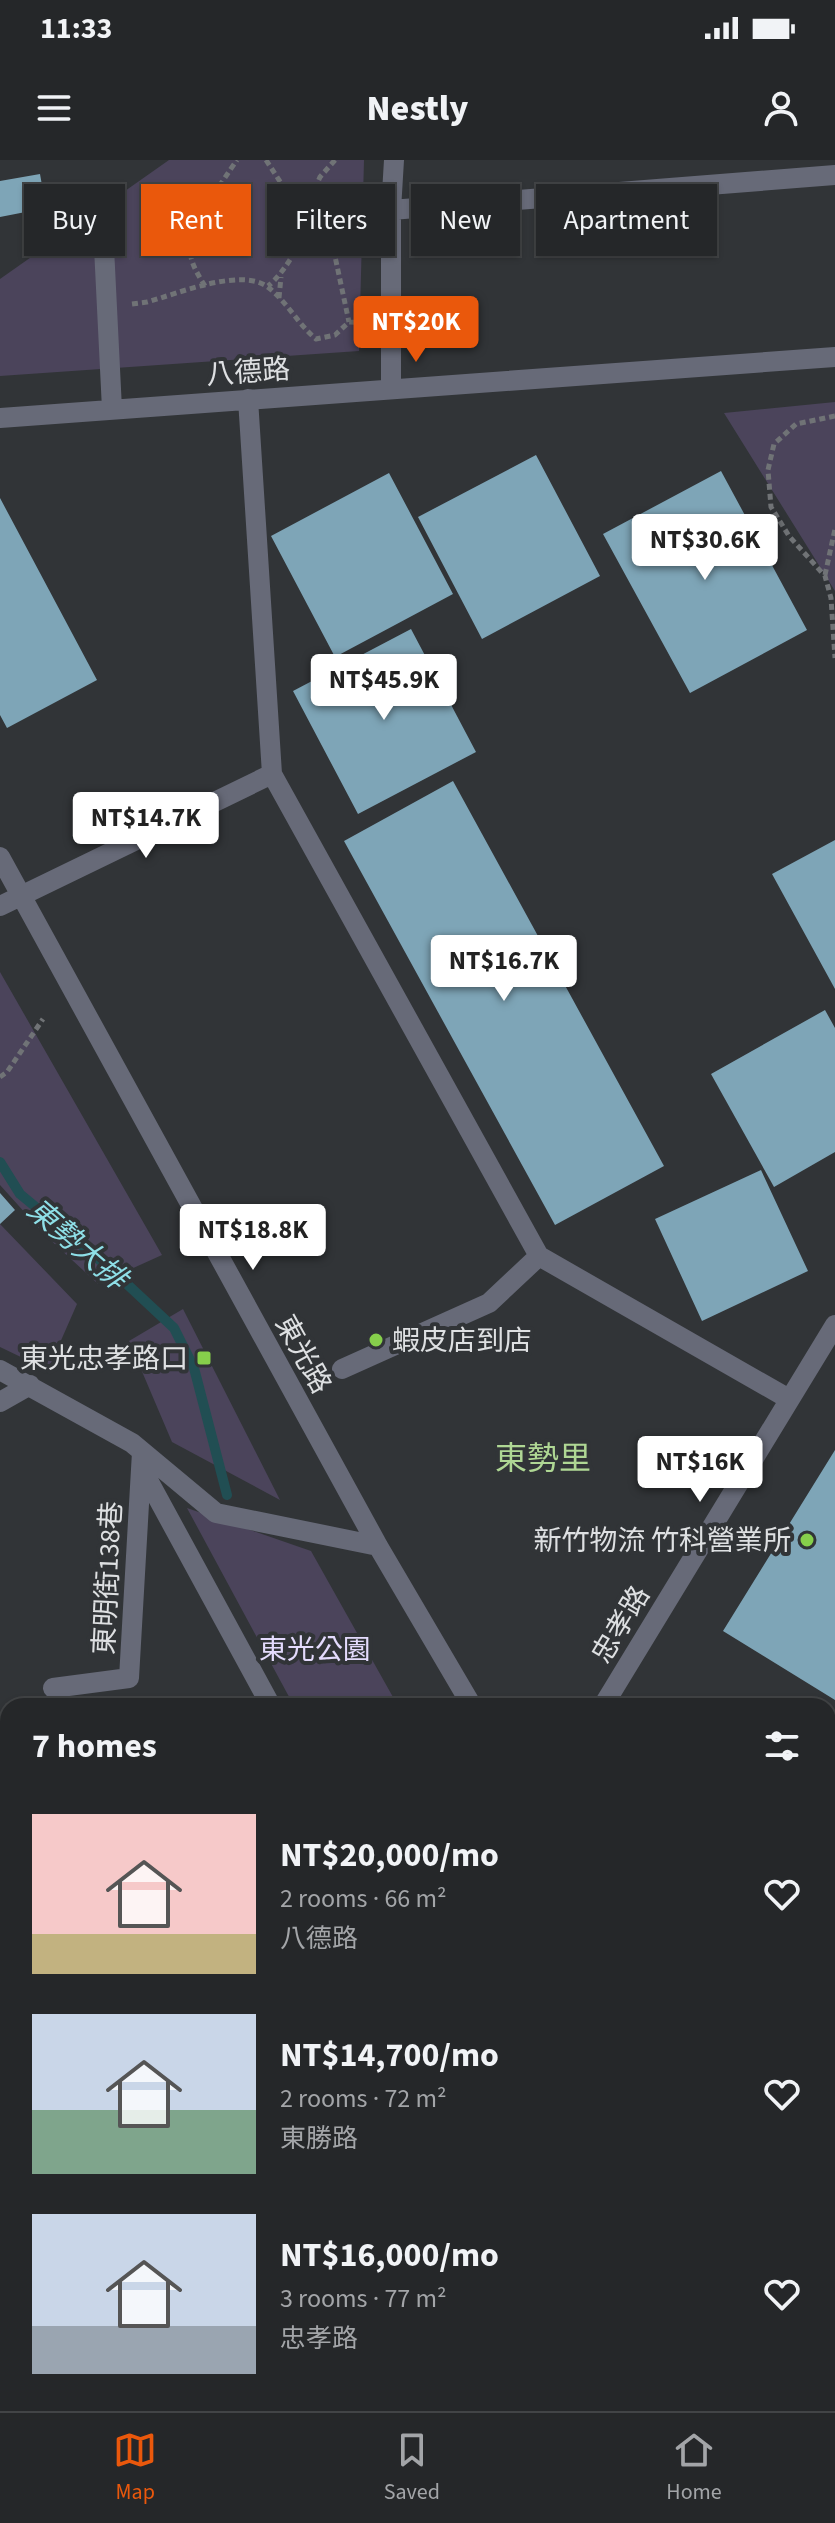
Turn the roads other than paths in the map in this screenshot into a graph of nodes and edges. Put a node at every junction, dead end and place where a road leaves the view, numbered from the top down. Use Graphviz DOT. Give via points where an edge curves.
graph roads {
  1 [pos="394,160"];
  2 [pos="835,175"];
  3 [pos="393,184"];
  4 [pos="395,210"];
  5 [pos="104,256"];
  6 [pos="391,256"];
  7 [pos="835,357"];
  8 [pos="391,388"];
  9 [pos="248,399"];
  10 [pos="112,409"];
  11 [pos="0,418"];
  12 [pos="272,774"];
  13 [pos="0,857"];
  14 [pos="22,896"];
  15 [pos="0,906"];
  16 [pos="539,1256"];
  17 [pos="835,1325"];
  18 [pos="342,1369"];
  19 [pos="0,1370"];
  20 [pos="30,1385"];
  21 [pos="789,1399"];
  22 [pos="0,1402"];
  23 [pos="142,1461"];
  24 [pos="378,1546"];
  25 [pos="53,1688"];
  26 [pos="267,1698"];
  27 [pos="467,1698"];
  28 [pos="608,1698"];
  1 -- 3 [label="street"];
  2 -- 4 [label="street"];
  5 -- 10 [label="street"];
  6 -- 8 [label="street"];
  7 -- 8 [label="street, 八德路"];
  8 -- 9 [label="street, 八德路"];
  9 -- 10 [label="street, 八德路"];
  9 -- 12 [label="street"];
  10 -- 11 [label="street, 八德路"];
  12 -- 14 [label="street"];
  12 -- 16 [label="street"];
  13 -- 14 [label="street, 東光路"];
  14 -- 15 [label="street"];
  14 -- 24 [label="street, 東光路"];
  16 -- 18 [label="street" via="489,1303"];
  16 -- 21 [label="street"];
  17 -- 21 [label="street, 忠孝路"];
  19 -- 20 [label="street"];
  20 -- 22 [label="street"];
  20 -- 23 [label="street" via="132,1443"];
  21 -- 28 [label="street, 忠孝路"];
  23 -- 24 [label="street" via="216,1513"];
  23 -- 25 [label="street, 東明街138巷" via="129,1678"];
  23 -- 26 [label="street"];
  24 -- 27 [label="street, 東光路"];
}
